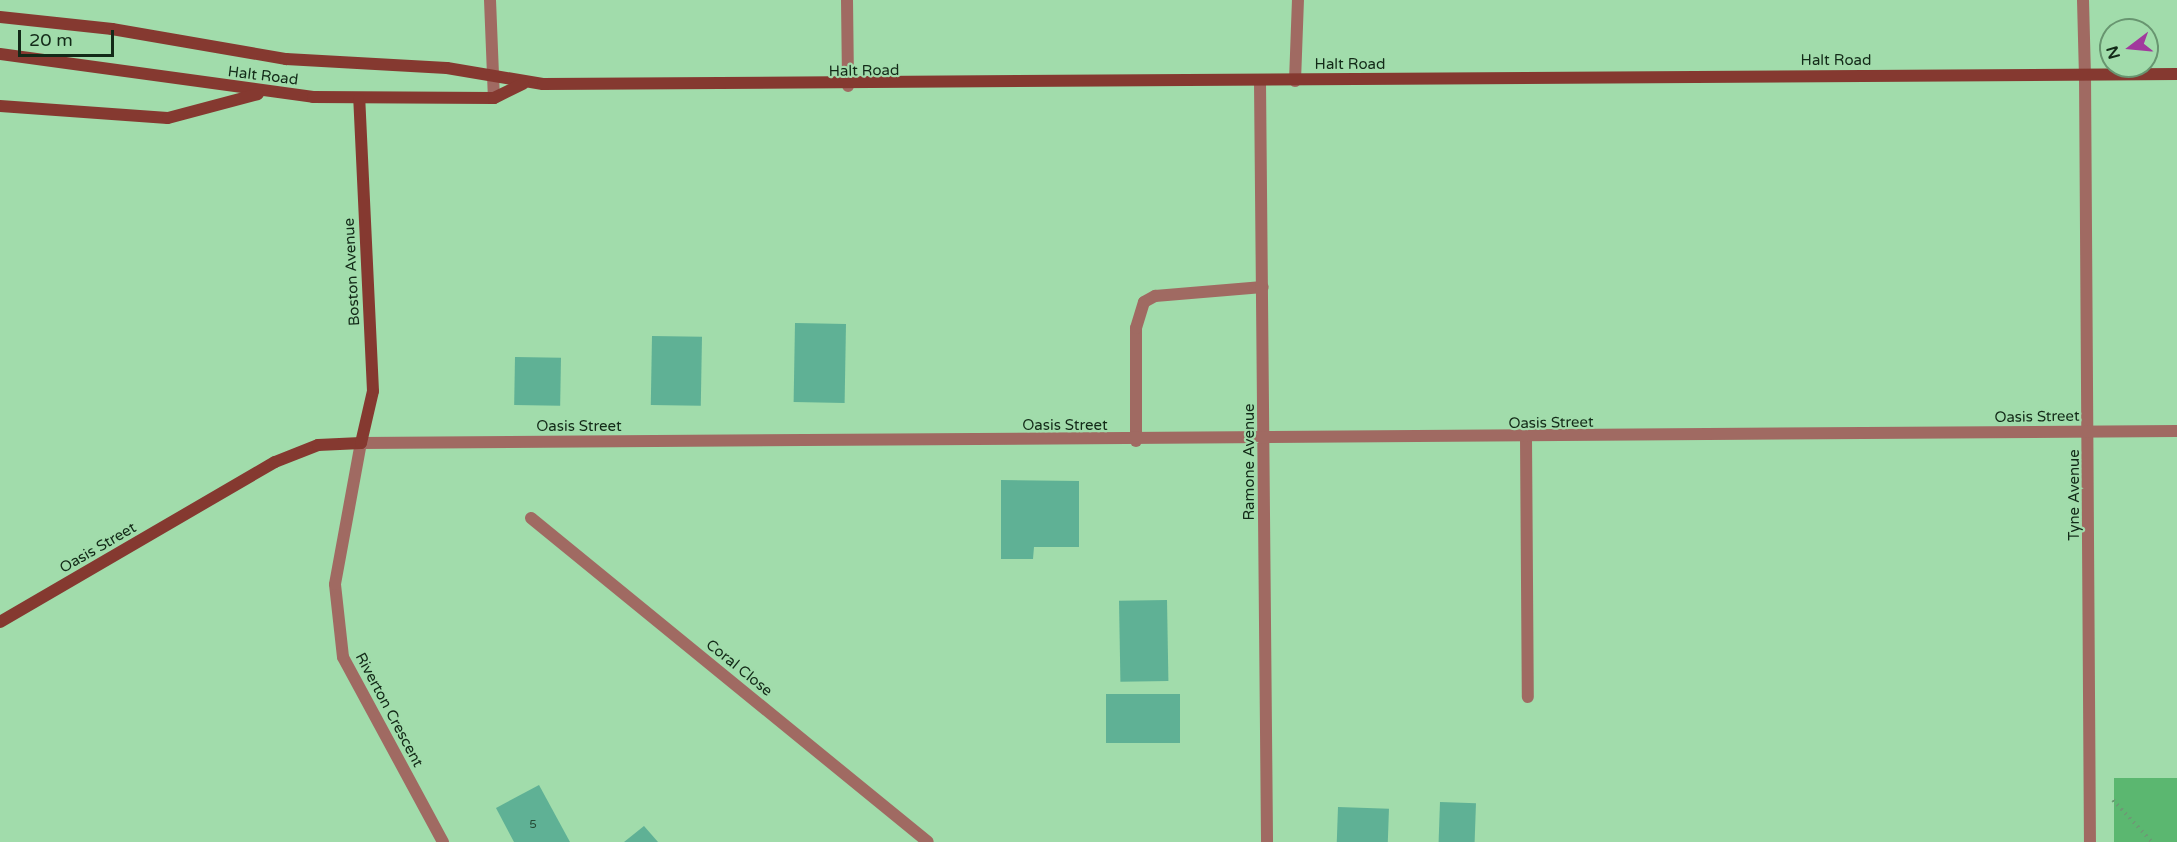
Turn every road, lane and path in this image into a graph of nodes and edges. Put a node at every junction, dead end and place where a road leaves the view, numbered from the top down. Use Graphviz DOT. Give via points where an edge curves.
graph roads {
  1 [pos="490,0"];
  2 [pos="847,0"];
  3 [pos="1298,0"];
  4 [pos="2083,0"];
  5 [pos="0,17"];
  6 [pos="0,54"];
  7 [pos="492,73"];
  8 [pos="2177,74"];
  9 [pos="2085,75"];
  10 [pos="1295,81"];
  11 [pos="1260,82"];
  12 [pos="523,84"];
  13 [pos="848,86"];
  14 [pos="262,93"];
  15 [pos="494,98"];
  16 [pos="359,99"];
  17 [pos="0,106"];
  18 [pos="1263,287"];
  19 [pos="2177,431"];
  20 [pos="2091,432"];
  21 [pos="1526,438"];
  22 [pos="1136,441"];
  23 [pos="1265,441"];
  24 [pos="361,443"];
  25 [pos="531,518"];
  26 [pos="0,622"];
  27 [pos="1528,697"];
  28 [pos="2109,796"];
  29 [pos="443,842"];
  30 [pos="928,842"];
  31 [pos="1268,842"];
  32 [pos="2090,842"];
  33 [pos="2152,842"];
  1 -- 7 [label="street"];
  2 -- 13 [label="street"];
  3 -- 10 [label="street"];
  4 -- 9 [label="street, Tyne Avenue"];
  5 -- 7 [label="street, Halt Road" via="112,29 286,59"];
  6 -- 14 [label="street, Halt Road"];
  7 -- 12 [label="street, Halt Road"];
  7 -- 15 [label="street"];
  8 -- 9 [label="street, Halt Road"];
  9 -- 10 [label="street, Halt Road"];
  9 -- 20 [label="street, Tyne Avenue"];
  10 -- 11 [label="street, Halt Road"];
  11 -- 13 [label="street, Halt Road"];
  11 -- 18 [label="street, Ramone Avenue"];
  12 -- 13 [label="street, Halt Road"];
  12 -- 15 [label="street, Halt Road"];
  14 -- 16 [label="street, Halt Road"];
  14 -- 17 [label="street" via="168,118"];
  15 -- 16 [label="street, Halt Road"];
  16 -- 24 [label="street, Boston Avenue" via="373,391"];
  18 -- 22 [label="street" via="1155,296 1144,302 1136,328"];
  18 -- 23 [label="street, Ramone Avenue"];
  19 -- 20 [label="street, Oasis Street"];
  20 -- 21 [label="street, Oasis Street"];
  20 -- 32 [label="street, Tyne Avenue"];
  21 -- 23 [label="street, Oasis Street"];
  21 -- 27 [label="street"];
  22 -- 23 [label="street, Oasis Street"];
  22 -- 24 [label="street, Oasis Street"];
  23 -- 31 [label="street, Ramone Avenue"];
  24 -- 26 [label="street, Oasis Street" via="318,445 275,462"];
  24 -- 29 [label="street, Riverton Crescent" via="335,584 343,657"];
  25 -- 30 [label="street, Coral Close"];
  28 -- 33 [label="path"];
}
